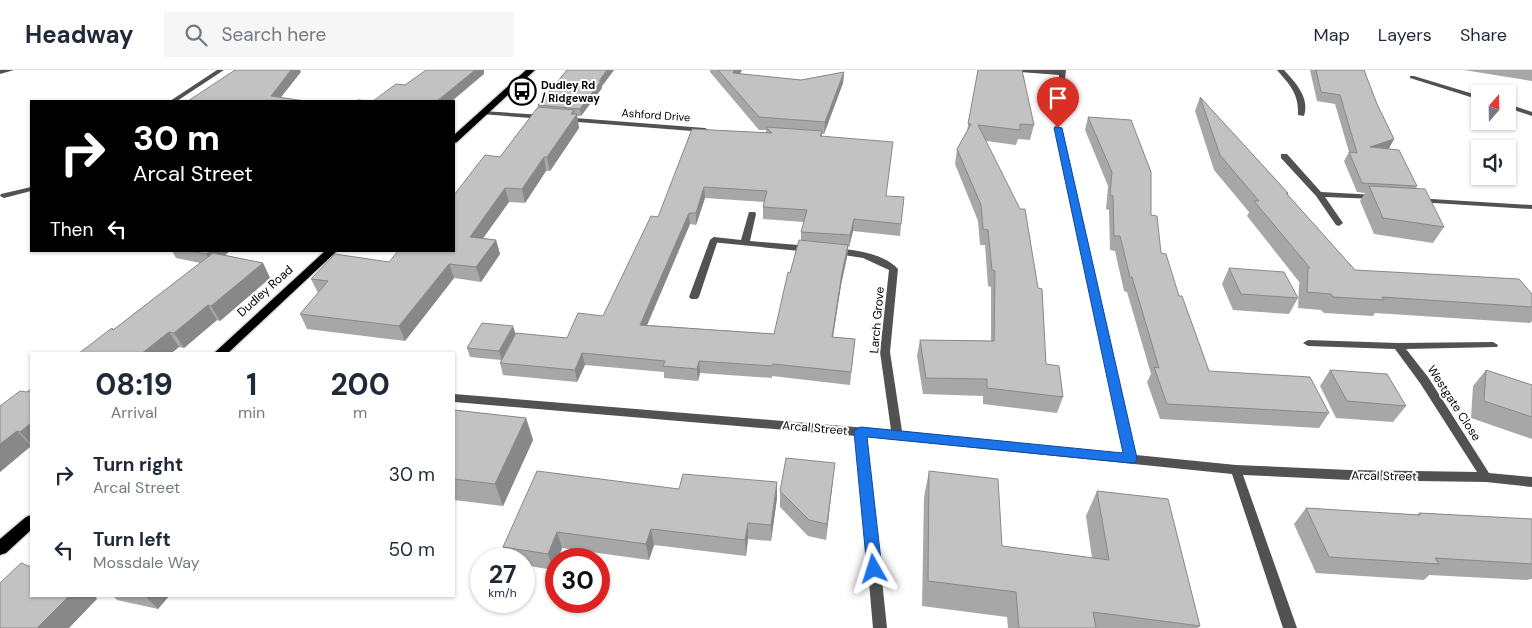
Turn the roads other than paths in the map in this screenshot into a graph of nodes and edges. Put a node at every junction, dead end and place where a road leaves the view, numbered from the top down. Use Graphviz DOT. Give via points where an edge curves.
graph roads {
  1 [pos="11,70"];
  2 [pos="221,70"];
  3 [pos="531,70"];
  4 [pos="1020,70"];
  5 [pos="1280,70"];
  6 [pos="1063,71"];
  7 [pos="0,72"];
  8 [pos="1412,76"];
  9 [pos="1471,95"];
  10 [pos="175,100"];
  11 [pos="1516,109"];
  12 [pos="1059,111"];
  13 [pos="483,113"];
  14 [pos="1532,114"];
  15 [pos="1302,115"];
  16 [pos="1058,128"];
  17 [pos="710,130"];
  18 [pos="455,139"];
  19 [pos="1284,156"];
  20 [pos="30,189"];
  21 [pos="1319,194"];
  22 [pos="4,196"];
  23 [pos="1387,198"];
  24 [pos="1406,199"];
  25 [pos="1532,207"];
  26 [pos="752,214"];
  27 [pos="1339,223"];
  28 [pos="745,242"];
  29 [pos="331,252"];
  30 [pos="694,298"];
  31 [pos="1308,343"];
  32 [pos="1493,345"];
  33 [pos="1398,346"];
  34 [pos="221,352"];
  35 [pos="455,398"];
  36 [pos="861,432"];
  37 [pos="897,435"];
  38 [pos="1131,458"];
  39 [pos="1236,470"];
  40 [pos="1486,477"];
  41 [pos="1532,482"];
  42 [pos="30,522"];
  43 [pos="0,548"];
  44 [pos="880,628"];
  45 [pos="1290,628"];
  1 -- 7 [label="street"];
  2 -- 10 [label="street"];
  3 -- 13 [label="main road"];
  4 -- 6 [label="street"];
  5 -- 15 [label="street" via="1300,93 1304,103"];
  6 -- 12 [label="street"];
  8 -- 9 [label="street"];
  11 -- 14 [label="street"];
  13 -- 17 [label="street, Ashford Drive"];
  13 -- 18 [label="main road"];
  16 -- 38 [label="street"];
  19 -- 21 [label="street"];
  20 -- 22 [label="street"];
  21 -- 23 [label="street"];
  21 -- 27 [label="street"];
  24 -- 25 [label="street"];
  26 -- 28 [label="street"];
  28 -- 30 [label="street, Larch Grove" via="714,240"];
  28 -- 37 [label="street, Larch Grove" via="860,253 877,258 894,269 885,352"];
  29 -- 34 [label="main road, Dudley Road"];
  31 -- 33 [label="street, Westgate Close"];
  32 -- 33 [label="street, Westgate Close"];
  33 -- 40 [label="street, Westgate Close" via="1424,380"];
  35 -- 36 [label="street, Arcal Street"];
  36 -- 37 [label="street, Arcal Street"];
  36 -- 44 [label="street"];
  37 -- 38 [label="street, Arcal Street"];
  38 -- 39 [label="street, Arcal Street"];
  39 -- 40 [label="street, Arcal Street" via="1350,476"];
  39 -- 45 [label="street"];
  40 -- 41 [label="street, Arcal Street"];
  42 -- 43 [label="main road"];
}
